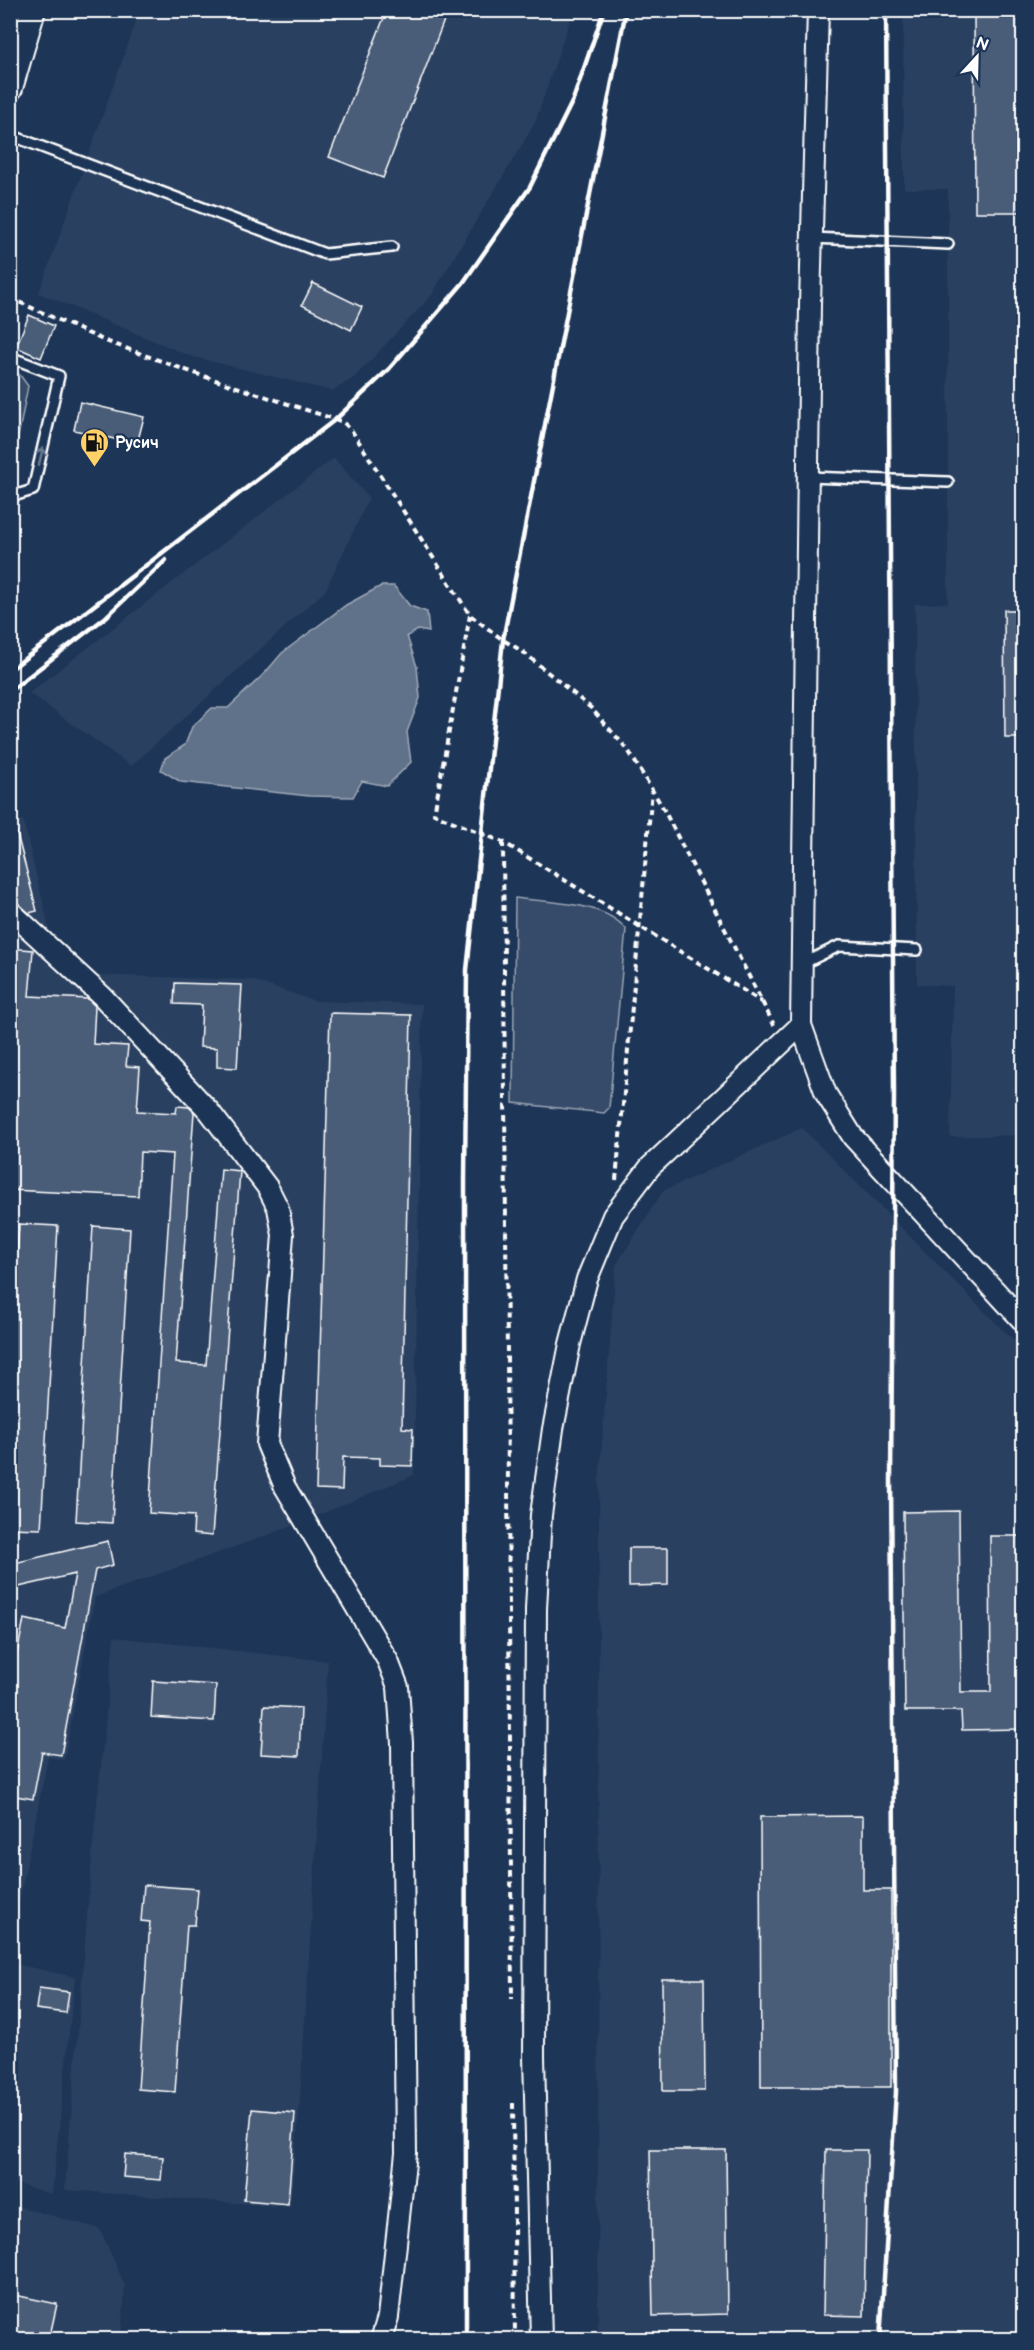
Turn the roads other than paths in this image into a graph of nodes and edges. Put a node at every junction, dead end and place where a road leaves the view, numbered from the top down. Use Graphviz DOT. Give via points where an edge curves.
graph roads {
  1 [pos="33,10"];
  2 [pos="818,10"];
  3 [pos="10,88"];
  4 [pos="10,135"];
  5 [pos="812,238"];
  6 [pos="948,244"];
  7 [pos="392,247"];
  8 [pos="10,357"];
  9 [pos="808,477"];
  10 [pos="948,482"];
  11 [pos="10,497"];
  12 [pos="10,911"];
  13 [pos="917,951"];
  14 [pos="802,964"];
  15 [pos="801,1025"];
  16 [pos="1023,1322"];
  17 [pos="381,2340"];
  18 [pos="541,2340"];
  1 -- 3 [label="street"];
  2 -- 5 [label="street"];
  4 -- 7 [label="lane" via="325,254"];
  5 -- 6 [label="lane"];
  5 -- 9 [label="street"];
  11 -- 8 [label="lane, one-way" via="33,490 59,376"];
  9 -- 10 [label="lane"];
  9 -- 14 [label="street"];
  12 -- 17 [label="street" via="102,996 209,1111 268,1188 278,1208 282,1235 267,1444 285,1487 388,1661 398,1687 402,1743 406,2153 388,2317"];
  13 -- 14 [label="lane" via="839,946"];
  14 -- 15 [label="street"];
  15 -- 16 [label="street" via="826,1094 853,1137"];
  15 -- 18 [label="street" via="650,1167 613,1216 587,1279 553,1429 541,1515 536,1609 534,2056"];
}
